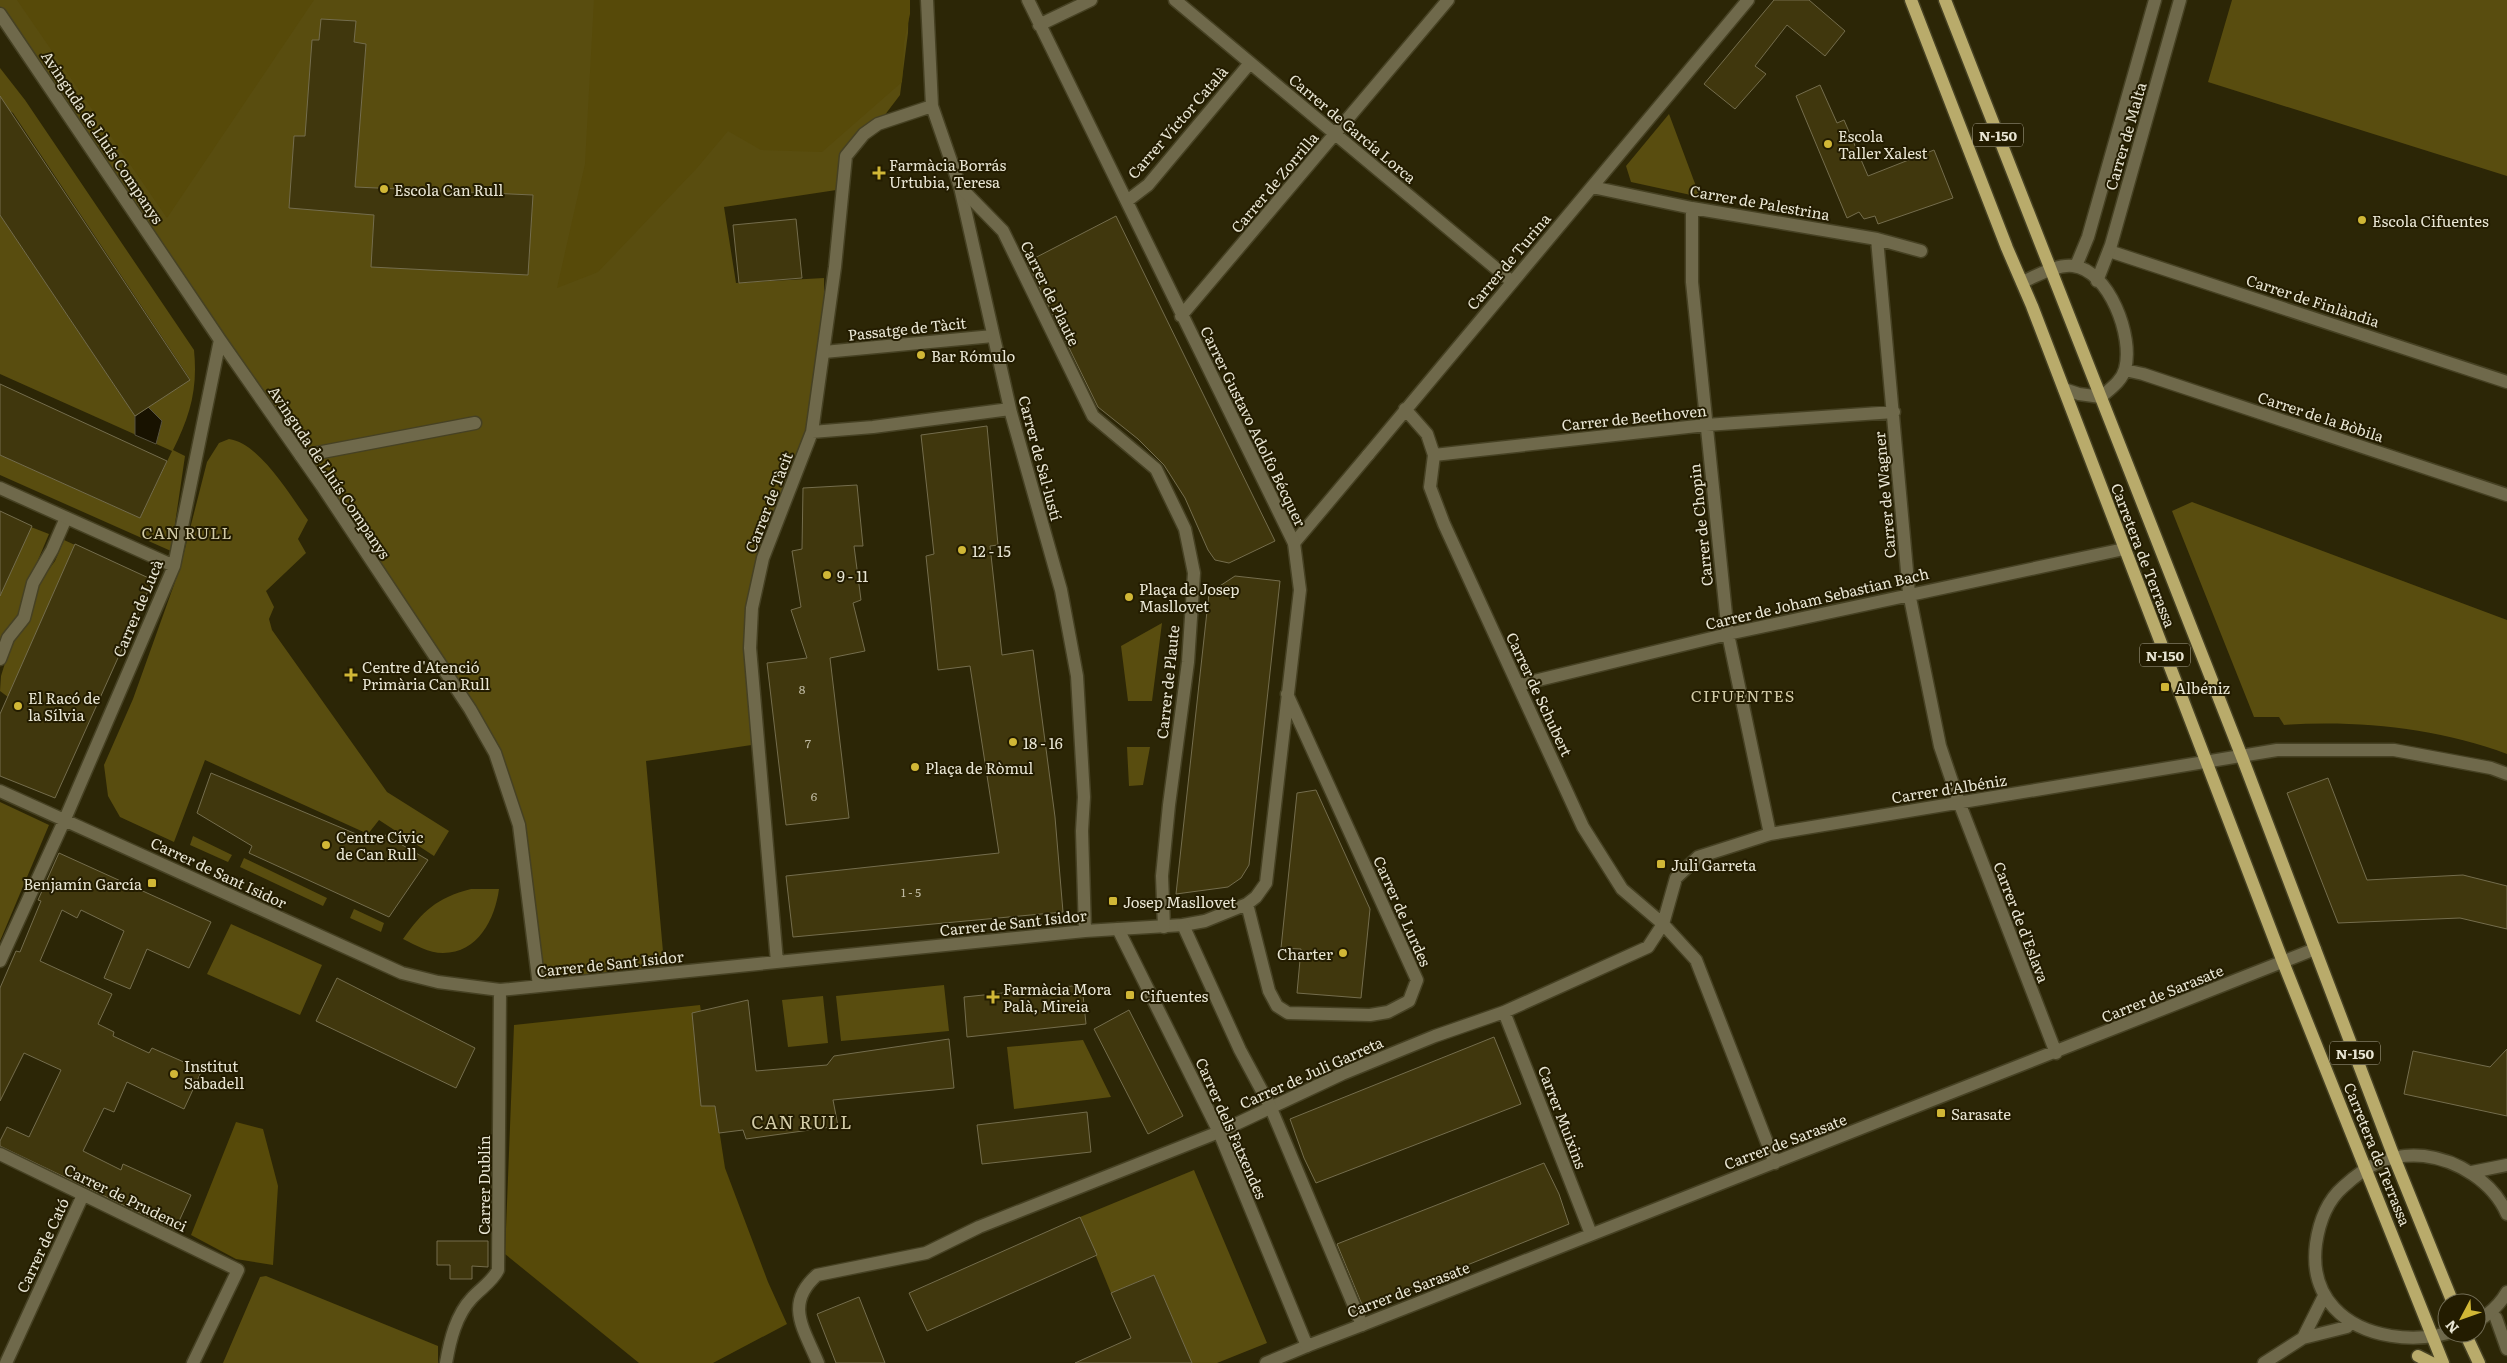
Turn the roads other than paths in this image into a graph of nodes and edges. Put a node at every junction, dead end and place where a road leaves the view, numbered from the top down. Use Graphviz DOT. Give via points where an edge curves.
graph roads {
  1 [pos="927,0"];
  2 [pos="1028,0"];
  3 [pos="1091,0"];
  4 [pos="1175,0"];
  5 [pos="1448,0"];
  6 [pos="1748,0"];
  7 [pos="1911,0"];
  8 [pos="1945,0"];
  9 [pos="2155,0"];
  10 [pos="2180,0"];
  11 [pos="0,14"];
  12 [pos="1039,25"];
  13 [pos="1250,63"];
  14 [pos="932,106"];
  15 [pos="1336,134"];
  16 [pos="960,187"];
  17 [pos="1592,188"];
  18 [pos="1127,200"];
  19 [pos="1692,208"];
  20 [pos="1877,239"];
  21 [pos="1921,251"];
  22 [pos="2108,251"];
  23 [pos="2076,266"];
  24 [pos="2051,270"];
  25 [pos="1511,281"];
  26 [pos="2097,281"];
  27 [pos="2022,282"];
  28 [pos="1181,316"];
  29 [pos="993,336"];
  30 [pos="220,340"];
  31 [pos="824,352"];
  32 [pos="2125,370"];
  33 [pos="2507,382"];
  34 [pos="2064,388"];
  35 [pos="2101,397"];
  36 [pos="1010,409"];
  37 [pos="1405,409"];
  38 [pos="1894,412"];
  39 [pos="474,423"];
  40 [pos="1706,425"];
  41 [pos="812,432"];
  42 [pos="1434,455"];
  43 [pos="301,456"];
  44 [pos="0,488"];
  45 [pos="2507,495"];
  46 [pos="66,518"];
  47 [pos="1294,543"];
  48 [pos="2124,549"];
  49 [pos="174,566"];
  50 [pos="1909,593"];
  51 [pos="1728,634"];
  52 [pos="0,659"];
  53 [pos="1518,685"];
  54 [pos="1287,694"];
  55 [pos="2242,757"];
  56 [pos="2207,761"];
  57 [pos="2507,774"];
  58 [pos="0,792"];
  59 [pos="1959,802"];
  60 [pos="65,819"];
  61 [pos="1770,834"];
  62 [pos="1698,857"];
  63 [pos="1251,901"];
  64 [pos="1663,924"];
  65 [pos="1183,925"];
  66 [pos="1164,926"];
  67 [pos="1118,929"];
  68 [pos="1085,931"];
  69 [pos="2316,949"];
  70 [pos="0,961"];
  71 [pos="777,962"];
  72 [pos="2283,962"];
  73 [pos="539,986"];
  74 [pos="500,990"];
  75 [pos="1504,1012"];
  76 [pos="2056,1053"];
  77 [pos="1270,1106"];
  78 [pos="1220,1132"];
  79 [pos="0,1154"];
  80 [pos="2394,1158"];
  81 [pos="1774,1163"];
  82 [pos="2507,1165"];
  83 [pos="2366,1168"];
  84 [pos="2472,1172"];
  85 [pos="83,1195"];
  86 [pos="2507,1214"];
  87 [pos="1591,1234"];
  88 [pos="2507,1292"];
  89 [pos="2449,1293"];
  90 [pos="2323,1298"];
  91 [pos="2496,1318"];
  92 [pos="2487,1324"];
  93 [pos="1362,1325"];
  94 [pos="2347,1327"];
  95 [pos="2304,1338"];
  96 [pos="2462,1343"];
  97 [pos="2470,1343"];
  98 [pos="2370,1344"];
  99 [pos="1307,1346"];
  100 [pos="2507,1349"];
  101 [pos="2405,1355"];
  102 [pos="2438,1361"];
  103 [pos="6,1363"];
  104 [pos="194,1363"];
  105 [pos="446,1363"];
  106 [pos="818,1363"];
  107 [pos="1266,1363"];
  108 [pos="2264,1363"];
  109 [pos="2479,1363"];
  1 -- 14 [label="street, Carrer de Sal·lustí"];
  2 -- 12 [label="street, Carrer Gustavo Adolfo Bécquer"];
  3 -- 12 [label="street"];
  4 -- 13 [label="street, Carrer de García Lorca"];
  5 -- 15 [label="street, Carrer de Zorrilla"];
  6 -- 17 [label="street, Carrer de Turina"];
  7 -- 27 [label="main road, Carretera de Terrassa / N-150"];
  8 -- 24 [label="main road, Carretera de Terrassa / N-150"];
  9 -- 23 [label="street, Carrer de Malta" via="2088,237"];
  10 -- 22 [label="street, Carrer de Malta"];
  11 -- 30 [label="street, Avinguda de Lluís Companys"];
  12 -- 18 [label="street, Carrer Gustavo Adolfo Bécquer"];
  13 -- 15 [label="street, Carrer de García Lorca"];
  13 -- 18 [label="street, Carrer Víctor Català" via="1148,185"];
  14 -- 16 [label="street, Carrer de Sal·lustí"];
  14 -- 31 [label="street, Carrer de Tàcit" via="878,124 864,134 846,156"];
  15 -- 25 [label="street, Carrer de García Lorca"];
  15 -- 28 [label="street, Carrer de Zorrilla"];
  16 -- 29 [label="street, Carrer de Sal·lustí"];
  16 -- 66 [label="street, Carrer de Plaute" via="1003,231 1093,416 1156,469 1185,529 1194,573 1188,662 1162,876"];
  17 -- 19 [label="street, Carrer de Palestrina"];
  17 -- 25 [label="street, Carrer de Turina"];
  18 -- 28 [label="street, Carrer Gustavo Adolfo Bécquer"];
  19 -- 20 [label="street, Carrer de Palestrina"];
  19 -- 40 [label="street, Carrer de Chopin" via="1692,282"];
  20 -- 21 [label="street, Carrer de Palestrina"];
  20 -- 38 [label="street, Carrer de Wagner"];
  22 -- 26 [label="street, Carrer de Malta"];
  22 -- 33 [label="street, Carrer de Finlàndia"];
  23 -- 24 [label="street" via="2065,265"];
  23 -- 26 [label="street"];
  24 -- 27 [label="street"];
  24 -- 35 [label="main road, Carretera de Terrassa / N-150"];
  25 -- 37 [label="street, Carrer de Turina"];
  26 -- 32 [label="street" via="2117,306 2128,349"];
  27 -- 34 [label="main road, Carretera de Terrassa / N-150"];
  28 -- 47 [label="street, Carrer Gustavo Adolfo Bécquer"];
  29 -- 31 [label="street, Passatge de Tàcit"];
  29 -- 36 [label="street, Carrer de Sal·lustí"];
  30 -- 43 [label="street, Avinguda de Lluís Companys"];
  30 -- 49 [label="street, Carrer de Lucà"];
  31 -- 41 [label="street, Carrer de Tàcit"];
  32 -- 35 [label="street" via="2116,384"];
  32 -- 45 [label="street, Carrer de la Bòbila"];
  34 -- 35 [label="street"];
  34 -- 48 [label="main road, Carretera de Terrassa / N-150"];
  35 -- 55 [label="main road, Carretera de Terrassa / N-150"];
  36 -- 41 [label="street"];
  36 -- 68 [label="street, Carrer de Sal·lustí" via="1061,590 1077,676 1084,797"];
  37 -- 42 [label="street" via="1427,434"];
  37 -- 47 [label="street, Carrer de Turina"];
  38 -- 40 [label="street, Carrer de Beethoven"];
  38 -- 50 [label="street, Carrer de Wagner"];
  39 -- 43 [label="street"];
  40 -- 42 [label="street, Carrer de Beethoven"];
  40 -- 51 [label="street, Carrer de Chopin"];
  41 -- 71 [label="street, Carrer de Tàcit" via="763,558 752,608 750,638"];
  42 -- 53 [label="street, Carrer de Schubert" via="1430,487"];
  43 -- 73 [label="street, Avinguda de Lluís Companys" via="470,709 495,753 519,825"];
  44 -- 46 [label="street"];
  46 -- 49 [label="street"];
  46 -- 52 [label="street" via="33,583 24,618 4,646"];
  47 -- 54 [label="street, Carrer Gustavo Adolfo Bécquer" via="1300,590"];
  48 -- 50 [label="street, Carrer de Joham Sebastian Bach"];
  48 -- 56 [label="main road, Carretera de Terrassa / N-150"];
  49 -- 60 [label="street, Carrer de Lucà"];
  50 -- 51 [label="street, Carrer de Joham Sebastian Bach"];
  50 -- 59 [label="street, Carrer de Wagner" via="1940,746"];
  51 -- 53 [label="street, Carrer de Joham Sebastian Bach"];
  51 -- 61 [label="street, Carrer de Chopin"];
  53 -- 64 [label="street, Carrer de Schubert" via="1583,827 1622,889"];
  54 -- 63 [label="street, Carrer Gustavo Adolfo Bécquer" via="1266,883"];
  54 -- 63 [label="street, Carrer de Lurdes" via="1417,980 1409,1001 1388,1012 1370,1015 1288,1013 1277,1006 1269,991"];
  55 -- 56 [label="street"];
  55 -- 57 [label="street" via="2277,750 2394,750 2491,768"];
  55 -- 69 [label="main road, Carretera de Terrassa / N-150"];
  56 -- 59 [label="street, Carrer d'Albéniz"];
  56 -- 72 [label="main road, Carretera de Terrassa / N-150"];
  58 -- 60 [label="street, Carrer de Sant Isidor"];
  59 -- 61 [label="street, Carrer d'Albéniz"];
  59 -- 76 [label="street, Carrer de d'Eslava"];
  60 -- 70 [label="street, Carrer de Lucà"];
  60 -- 74 [label="street, Carrer de Sant Isidor" via="402,973 438,982"];
  61 -- 62 [label="street, Carrer d'Albéniz"];
  62 -- 64 [label="street, Carrer de Juli Garreta" via="1676,878"];
  63 -- 65 [label="street, Carrer de Sant Isidor" via="1205,921"];
  64 -- 75 [label="street, Carrer de Juli Garreta" via="1648,947"];
  64 -- 81 [label="street, Carrer de Schubert" via="1696,960"];
  65 -- 66 [label="street, Carrer de Sant Isidor"];
  65 -- 77 [label="street" via="1240,1050"];
  66 -- 67 [label="street, Carrer de Sant Isidor"];
  67 -- 68 [label="street, Carrer de Sant Isidor"];
  67 -- 78 [label="street, Carrer dels Fatxendes"];
  68 -- 71 [label="street, Carrer de Sant Isidor"];
  69 -- 72 [label="street, Carrer de Sarasate"];
  69 -- 80 [label="main road, Carretera de Terrassa / N-150"];
  71 -- 73 [label="street, Carrer de Sant Isidor"];
  72 -- 76 [label="street, Carrer de Sarasate"];
  72 -- 83 [label="main road, Carretera de Terrassa / N-150"];
  73 -- 74 [label="street, Carrer de Sant Isidor"];
  74 -- 105 [label="street, Carrer Dublín" via="498,1270 494,1279 480,1289 462,1311"];
  75 -- 77 [label="street, Carrer de Juli Garreta" via="1376,1060"];
  75 -- 87 [label="street, Carrer Muixins"];
  76 -- 81 [label="street, Carrer de Sarasate"];
  77 -- 78 [label="street, Carrer de Juli Garreta"];
  77 -- 93 [label="street"];
  78 -- 99 [label="street, Carrer dels Fatxendes"];
  78 -- 106 [label="street, Carrer de Juli Garreta" via="979,1226 926,1253 817,1275 804,1286 798,1303 800,1320"];
  79 -- 85 [label="street, Carrer de Prudenci"];
  80 -- 83 [label="street"];
  80 -- 84 [label="street" via="2414,1155 2436,1157"];
  80 -- 89 [label="main road, Carretera de Terrassa / N-150"];
  81 -- 87 [label="street, Carrer de Sarasate"];
  82 -- 84 [label="street"];
  83 -- 90 [label="street" via="2337,1192 2318,1229 2316,1272"];
  83 -- 102 [label="main road, Carretera de Terrassa / N-150"];
  84 -- 86 [label="street" via="2494,1192"];
  85 -- 103 [label="street, Carrer de Cató"];
  85 -- 104 [label="street, Carrer de Prudenci" via="238,1270"];
  87 -- 93 [label="street, Carrer de Sarasate"];
  88 -- 91 [label="street"];
  90 -- 94 [label="street"];
  90 -- 95 [label="street"];
  91 -- 92 [label="street"];
  91 -- 100 [label="street"];
  93 -- 99 [label="street, Carrer de Sarasate"];
  94 -- 95 [label="street"];
  94 -- 98 [label="street"];
  95 -- 108 [label="street"];
  96 -- 102 [label="street"];
  97 -- 109 [label="main road"];
  99 -- 107 [label="street, Carrer de Sarasate"];
  101 -- 102 [label="street"];
}
